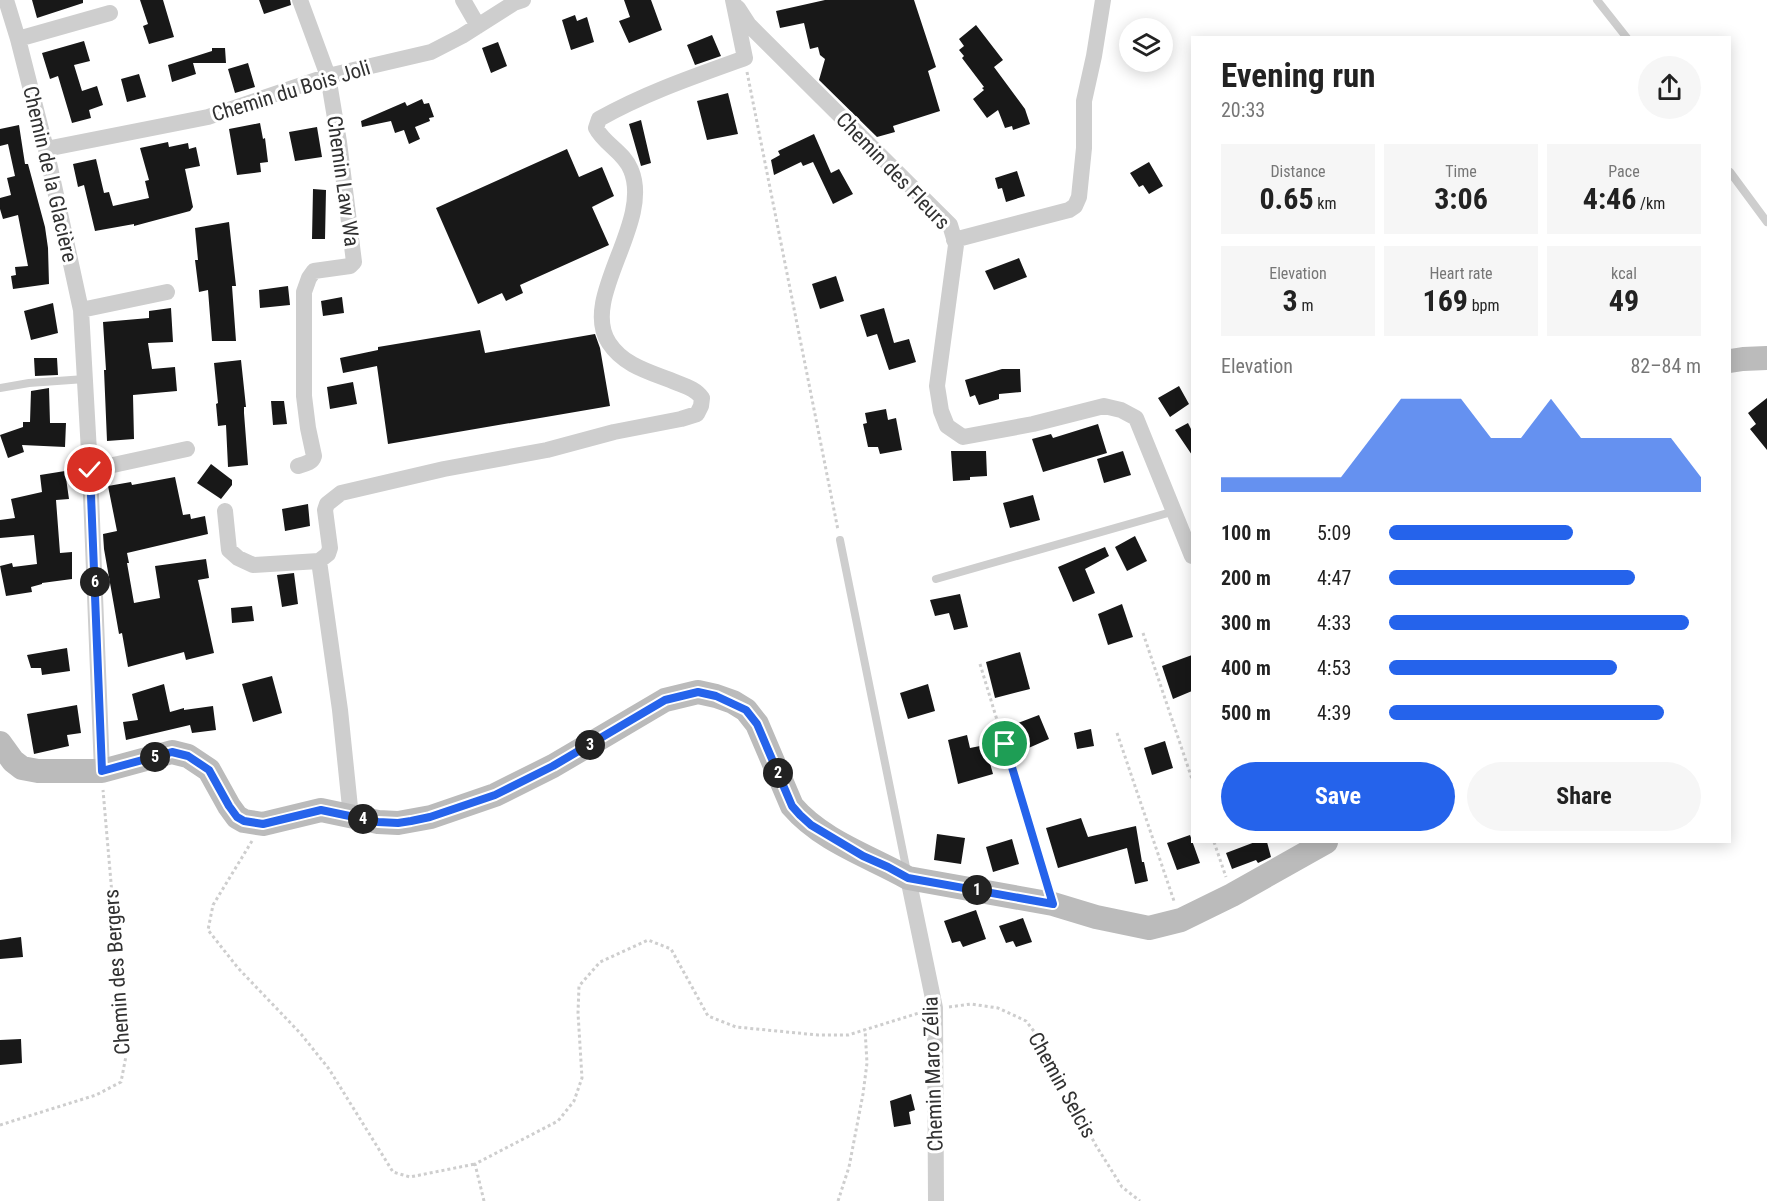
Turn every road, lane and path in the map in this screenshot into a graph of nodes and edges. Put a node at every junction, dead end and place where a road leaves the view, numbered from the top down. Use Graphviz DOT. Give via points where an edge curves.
graph roads {
  1 [pos="6,0"];
  2 [pos="300,0"];
  3 [pos="463,0"];
  4 [pos="523,0"];
  5 [pos="733,0"];
  6 [pos="1102,0"];
  7 [pos="1597,0"];
  8 [pos="110,13"];
  9 [pos="478,26"];
  10 [pos="1625,36"];
  11 [pos="18,39"];
  12 [pos="745,58"];
  13 [pos="328,76"];
  14 [pos="46,149"];
  15 [pos="1731,173"];
  16 [pos="1767,222"];
  17 [pos="954,240"];
  18 [pos="167,292"];
  19 [pos="81,310"];
  20 [pos="1767,358"];
  21 [pos="1731,361"];
  22 [pos="85,379"];
  23 [pos="0,388"];
  24 [pos="187,449"];
  25 [pos="298,466"];
  26 [pos="90,470"];
  27 [pos="225,512"];
  28 [pos="1175,512"];
  29 [pos="840,540"];
  30 [pos="1191,553"];
  31 [pos="319,561"];
  32 [pos="936,579"];
  33 [pos="1143,633"];
  34 [pos="981,664"];
  35 [pos="1117,733"];
  36 [pos="0,743"];
  37 [pos="102,771"];
  38 [pos="1191,776"];
  39 [pos="351,817"];
  40 [pos="263,824"];
  41 [pos="1214,843"];
  42 [pos="1314,845"];
  43 [pos="908,878"];
  44 [pos="1232,896"];
  45 [pos="1053,904"];
  46 [pos="1181,920"];
  47 [pos="935,1008"];
  48 [pos="865,1029"];
  49 [pos="0,1125"];
  50 [pos="475,1164"];
  51 [pos="484,1201"];
  52 [pos="838,1201"];
  53 [pos="936,1201"];
  54 [pos="1140,1201"];
  1 -- 11 [label="street, Chemin de la Glacière"];
  2 -- 13 [label="street, Chemin Law Wa"];
  3 -- 9 [label="street"];
  4 -- 9 [label="street, Chemin du Bois Joli"];
  5 -- 12 [label="street"];
  5 -- 17 [label="street, Chemin des Fleurs" via="749,25 950,225"];
  6 -- 17 [label="street" via="1084,101 1084,148 1075,206"];
  7 -- 10 [label="lane"];
  8 -- 11 [label="street"];
  9 -- 13 [label="street, Chemin du Bois Joli" via="431,52"];
  11 -- 14 [label="street, Chemin de la Glacière"];
  12 -- 29 [label="path"];
  12 -- 31 [label="street" via="629,103 599,119 596,128 622,155 631,170 634,187 633,215 602,310 607,341 634,366 699,393 702,398 697,414 341,493 325,510 330,548"];
  13 -- 14 [label="street, Chemin du Bois Joli" via="207,117"];
  13 -- 25 [label="street, Chemin Law Wa" via="354,262 350,266 314,271 304,292 304,396 314,456 308,464"];
  14 -- 19 [label="street, Chemin de la Glacière"];
  15 -- 16 [label="lane"];
  17 -- 28 [label="street, Chemin des Fleurs" via="937,386 946,426 963,437 1104,406 1121,410 1136,418"];
  18 -- 19 [label="street"];
  19 -- 22 [label="street, Chemin de la Glacière"];
  20 -- 21 [label="street"];
  22 -- 23 [label="lane"];
  22 -- 26 [label="street, Chemin de la Glacière"];
  24 -- 26 [label="street"];
  26 -- 37 [label="street, Chemin de la Glacière"];
  27 -- 31 [label="street" via="229,550 238,558 253,565"];
  28 -- 30 [label="street, Chemin des Fleurs"];
  28 -- 32 [label="lane"];
  29 -- 43 [label="lane"];
  31 -- 39 [label="street"];
  33 -- 38 [label="path"];
  34 -- 45 [label="path"];
  35 -- 46 [label="path"];
  36 -- 37 [label="street" via="22,768"];
  37 -- 40 [label="street" via="172,752 188,756 209,770 237,817"];
  37 -- 49 [label="path, Chemin des Bergers" via="126,1056 121,1082 96,1095"];
  39 -- 40 [label="street" via="321,810"];
  39 -- 43 [label="street" via="398,823 430,817 495,795 665,700 698,692 746,710 757,724 792,806 811,825"];
  40 -- 50 [label="path, Chemin Selcis" via="213,904 208,930 328,1068 393,1172 410,1177"];
  41 -- 44 [label="path"];
  42 -- 44 [label="street"];
  43 -- 45 [label="street"];
  43 -- 47 [label="street, Chemin Maro Zélia"];
  44 -- 46 [label="street"];
  45 -- 46 [label="street" via="1149,928"];
  47 -- 48 [label="path, Chemin Selcis"];
  47 -- 53 [label="street, Chemin Maro Zélia"];
  47 -- 54 [label="path, Chemin Selcis" via="971,1004 998,1008 1026,1021 1047,1048 1100,1153 1122,1187"];
  48 -- 50 [label="path, Chemin Selcis" via="848,1035 818,1035 736,1027 708,1016 671,949 648,940 600,962 579,986 582,1078 574,1101 558,1121"];
  48 -- 52 [label="path" via="867,1063 863,1094"];
  50 -- 51 [label="path"];
}
